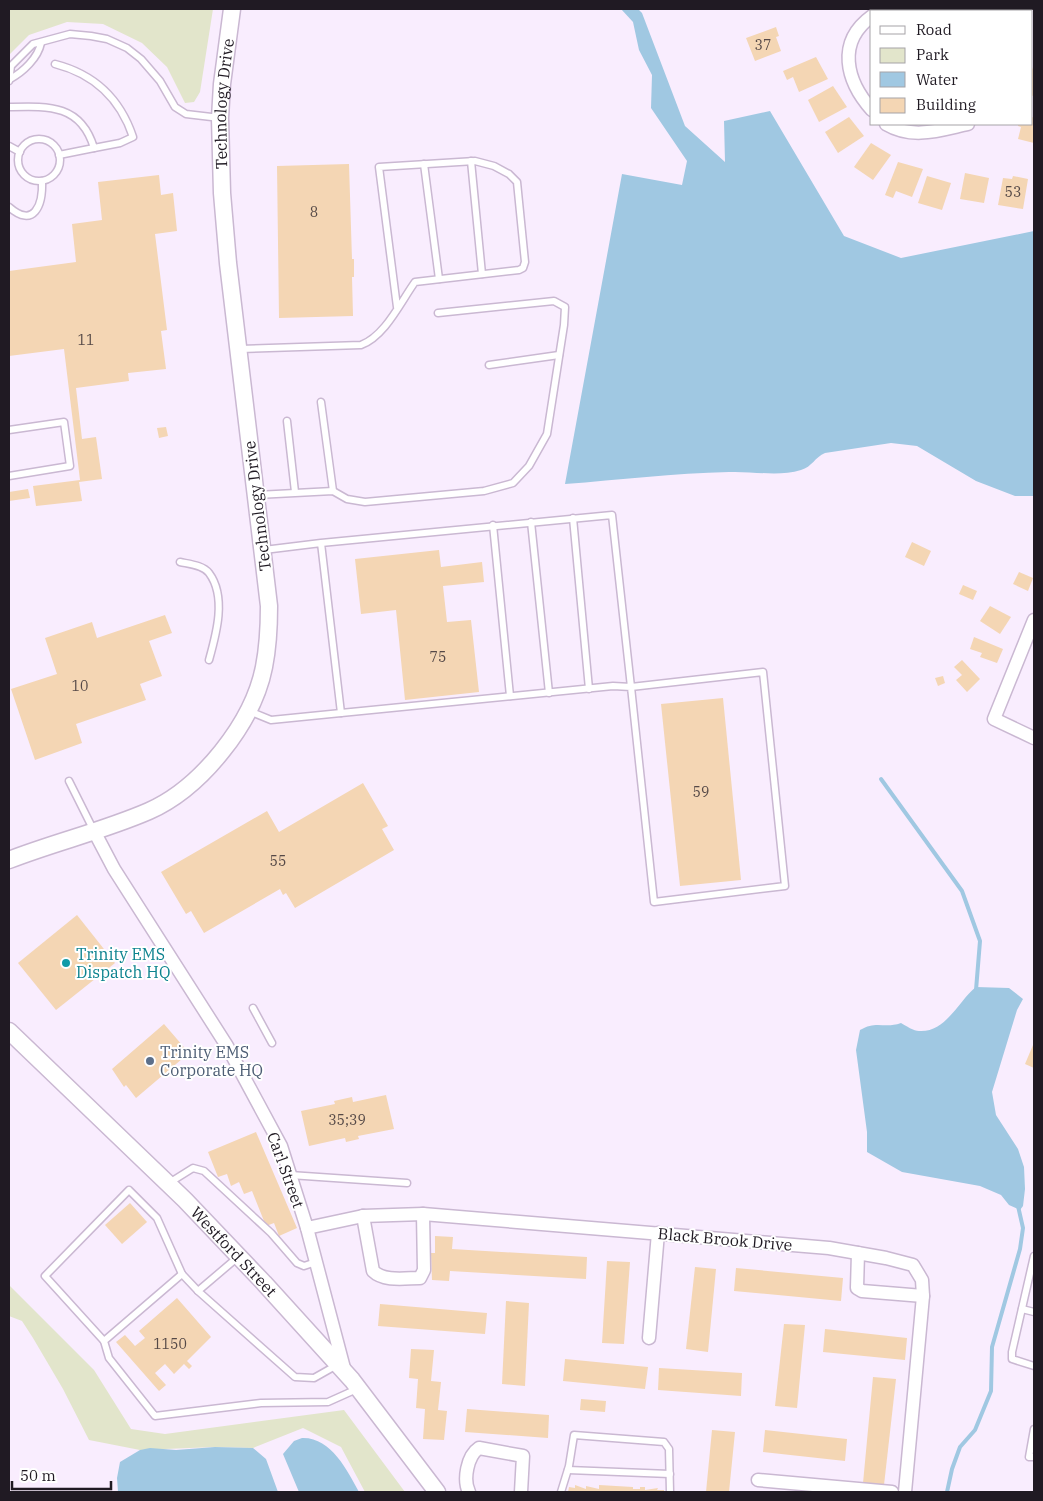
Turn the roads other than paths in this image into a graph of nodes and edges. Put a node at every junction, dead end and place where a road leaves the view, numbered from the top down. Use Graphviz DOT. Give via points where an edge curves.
graph roads {
  1 [pos="232,9"];
  2 [pos="870,18"];
  3 [pos="41,43"];
  4 [pos="55,64"];
  5 [pos="9,80"];
  6 [pos="9,107"];
  7 [pos="870,107"];
  8 [pos="220,118"];
  9 [pos="889,125"];
  10 [pos="964,125"];
  11 [pos="9,146"];
  12 [pos="94,148"];
  13 [pos="20,152"];
  14 [pos="59,155"];
  15 [pos="470,161"];
  16 [pos="424,164"];
  17 [pos="42,182"];
  18 [pos="9,207"];
  19 [pos="482,274"];
  20 [pos="439,279"];
  21 [pos="397,307"];
  22 [pos="438,313"];
  23 [pos="239,349"];
  24 [pos="559,355"];
  25 [pos="489,365"];
  26 [pos="321,402"];
  27 [pos="287,421"];
  28 [pos="9,430"];
  29 [pos="9,476"];
  30 [pos="333,491"];
  31 [pos="295,492"];
  32 [pos="256,495"];
  33 [pos="573,518"];
  34 [pos="531,522"];
  35 [pos="493,525"];
  36 [pos="321,543"];
  37 [pos="263,550"];
  38 [pos="180,562"];
  39 [pos="1034,620"];
  40 [pos="209,660"];
  41 [pos="631,687"];
  42 [pos="589,689"];
  43 [pos="549,693"];
  44 [pos="510,696"];
  45 [pos="248,710"];
  46 [pos="341,713"];
  47 [pos="1034,738"];
  48 [pos="69,781"];
  49 [pos="94,831"];
  50 [pos="9,860"];
  51 [pos="253,1008"];
  52 [pos="9,1031"];
  53 [pos="272,1043"];
  54 [pos="290,1175"];
  55 [pos="407,1183"];
  56 [pos="167,1184"];
  57 [pos="423,1214"];
  58 [pos="363,1216"];
  59 [pos="306,1228"];
  60 [pos="658,1233"];
  61 [pos="858,1253"];
  62 [pos="239,1256"];
  63 [pos="1034,1256"];
  64 [pos="316,1262"];
  65 [pos="182,1274"];
  66 [pos="198,1290"];
  67 [pos="923,1296"];
  68 [pos="1022,1309"];
  69 [pos="1034,1312"];
  70 [pos="649,1338"];
  71 [pos="104,1341"];
  72 [pos="1034,1366"];
  73 [pos="341,1368"];
  74 [pos="358,1388"];
  75 [pos="1034,1429"];
  76 [pos="1034,1457"];
  77 [pos="568,1470"];
  78 [pos="670,1474"];
  79 [pos="758,1480"];
  80 [pos="437,1492"];
  81 [pos="469,1492"];
  82 [pos="521,1492"];
  83 [pos="561,1492"];
  84 [pos="670,1492"];
  85 [pos="892,1492"];
  86 [pos="905,1492"];
  1 -- 8 [label="street, Technology Drive"];
  2 -- 7 [label="street" via="855,33 848,63 852,82"];
  3 -- 5 [label="lane" via="39,52 20,74"];
  3 -- 5 [label="lane" via="33,44 11,66"];
  3 -- 8 [label="lane" via="70,34 108,39 141,59 160,81 175,107 186,114"];
  4 -- 12 [label="lane" via="99,84 120,107 128,123 133,137"];
  6 -- 12 [label="lane" via="47,106 65,111 76,118 90,135"];
  8 -- 23 [label="street, Technology Drive" via="222,193"];
  9 -- 10 [label="street" via="910,133 928,133"];
  11 -- 13 [label="lane"];
  12 -- 14 [label="lane"];
  13 -- 14 [label="lane" via="25,144 38,139 51,142"];
  13 -- 17 [label="lane" via="18,162 22,174"];
  14 -- 17 [label="lane" via="57,172"];
  15 -- 16 [label="lane"];
  15 -- 19 [label="lane"];
  15 -- 19 [label="lane" via="494,166 517,182 523,268"];
  16 -- 20 [label="lane"];
  16 -- 21 [label="lane" via="379,167"];
  17 -- 18 [label="lane" via="42,198 34,213 22,215"];
  19 -- 20 [label="lane"];
  20 -- 21 [label="lane" via="415,282"];
  21 -- 23 [label="lane" via="372,341 361,345"];
  22 -- 24 [label="lane" via="554,301 565,307"];
  23 -- 32 [label="street, Technology Drive"];
  24 -- 25 [label="lane"];
  24 -- 30 [label="lane" via="547,434 528,466 513,483 484,491 365,502"];
  26 -- 30 [label="lane"];
  27 -- 31 [label="lane"];
  28 -- 29 [label="lane" via="64,422 70,466"];
  30 -- 31 [label="lane"];
  31 -- 32 [label="lane"];
  32 -- 37 [label="street, Technology Drive"];
  33 -- 34 [label="lane"];
  33 -- 41 [label="lane" via="612,515"];
  33 -- 42 [label="lane"];
  34 -- 35 [label="lane"];
  34 -- 43 [label="lane"];
  35 -- 36 [label="lane"];
  35 -- 44 [label="lane"];
  36 -- 37 [label="lane"];
  36 -- 46 [label="lane"];
  37 -- 45 [label="street, Technology Drive" via="269,638 264,669"];
  38 -- 40 [label="lane" via="208,572 215,585 219,609 216,638"];
  39 -- 47 [label="street" via="994,719"];
  41 -- 41 [label="lane" via="654,902 785,886 763,672"];
  41 -- 42 [label="lane"];
  42 -- 43 [label="lane"];
  43 -- 44 [label="lane"];
  44 -- 46 [label="lane"];
  45 -- 46 [label="lane" via="271,720"];
  45 -- 49 [label="street, Technology Drive" via="226,745 180,791 150,810"];
  48 -- 49 [label="lane"];
  49 -- 50 [label="street, Technology Drive"];
  49 -- 54 [label="street, Carl Street" via="114,869 227,1046 282,1146"];
  51 -- 53 [label="lane"];
  52 -- 56 [label="street, Westford Street"];
  54 -- 55 [label="lane"];
  54 -- 59 [label="street, Carl Street"];
  56 -- 62 [label="street, Westford Street"];
  56 -- 64 [label="lane" via="193,1168 204,1171 271,1233 297,1263 304,1266"];
  57 -- 58 [label="street, Black Brook Drive"];
  57 -- 58 [label="street" via="424,1270 420,1278 378,1276 374,1272"];
  57 -- 60 [label="street, Black Brook Drive"];
  58 -- 59 [label="street, Black Brook Drive"];
  59 -- 64 [label="street, Carl Street"];
  60 -- 61 [label="street, Black Brook Drive"];
  60 -- 70 [label="street"];
  61 -- 67 [label="street, Black Brook Drive" via="913,1265 922,1280"];
  61 -- 67 [label="street" via="857,1288"];
  62 -- 66 [label="lane"];
  62 -- 73 [label="street, Westford Street"];
  63 -- 68 [label="lane"];
  64 -- 73 [label="street, Carl Street"];
  65 -- 66 [label="lane"];
  65 -- 71 [label="lane"];
  65 -- 71 [label="lane" via="157,1218 129,1190 45,1276"];
  66 -- 73 [label="lane" via="295,1377 314,1378"];
  67 -- 86 [label="street, Black Brook Drive"];
  68 -- 69 [label="lane"];
  68 -- 72 [label="lane" via="1012,1359"];
  71 -- 74 [label="lane" via="109,1358 156,1416 261,1403 328,1402"];
  73 -- 74 [label="street, Westford Street"];
  74 -- 80 [label="street, Westford Street"];
  75 -- 76 [label="lane" via="1029,1457"];
  77 -- 78 [label="lane"];
  77 -- 78 [label="lane" via="574,1435 664,1442 669,1449"];
  77 -- 83 [label="lane"];
  78 -- 84 [label="lane"];
  79 -- 85 [label="street"];
  81 -- 82 [label="street" via="466,1487 469,1459 479,1448 523,1456"];
}
